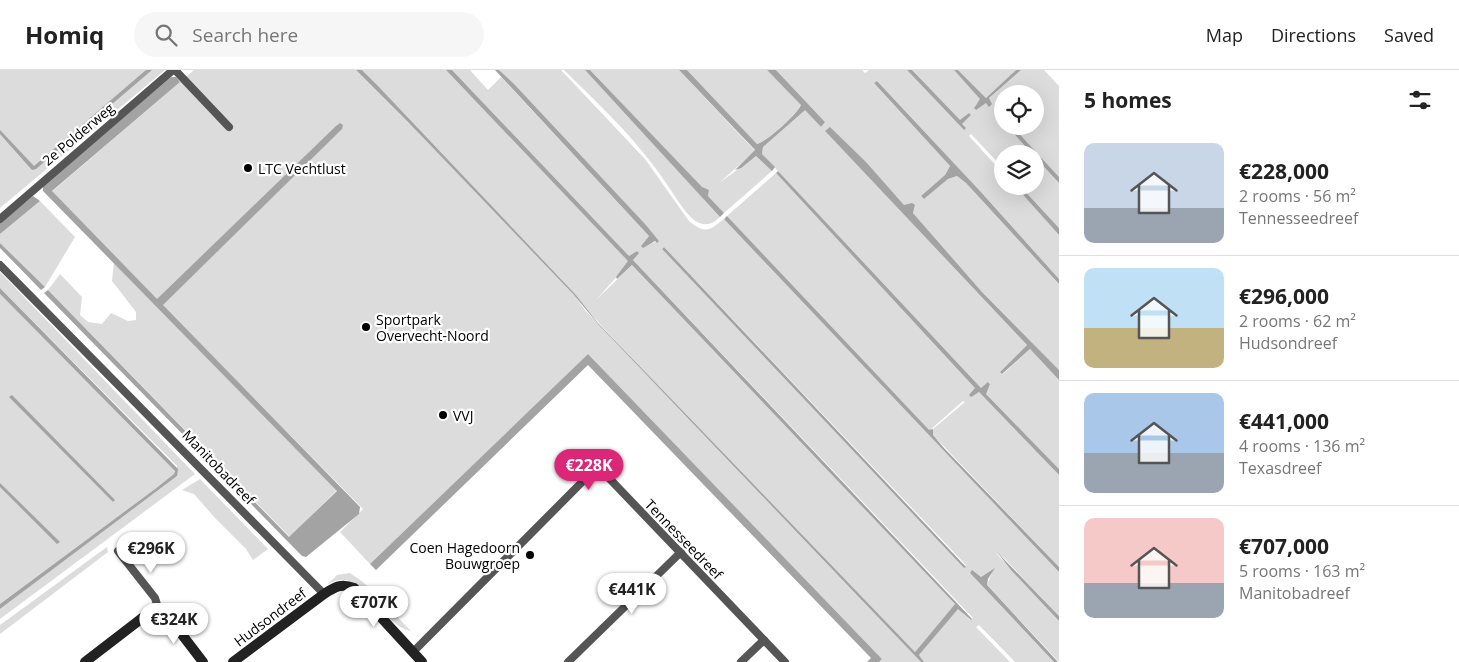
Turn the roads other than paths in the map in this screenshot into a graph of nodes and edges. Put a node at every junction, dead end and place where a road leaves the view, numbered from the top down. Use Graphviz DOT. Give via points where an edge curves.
graph roads {
  1 [pos="174,70"];
  2 [pos="229,127"];
  3 [pos="0,219"];
  4 [pos="0,264"];
  5 [pos="118,551"];
  6 [pos="681,552"];
  7 [pos="324,594"];
  8 [pos="159,611"];
  9 [pos="764,640"];
  10 [pos="412,652"];
  11 [pos="85,662"];
  12 [pos="203,662"];
  13 [pos="233,662"];
  14 [pos="422,662"];
  15 [pos="568,662"];
  16 [pos="741,662"];
  17 [pos="785,662"];
  1 -- 2 [label="street"];
  1 -- 3 [label="street, 2e Polderweg"];
  4 -- 7 [label="street, Manitobadreef"];
  5 -- 8 [label="street" via="155,598"];
  6 -- 9 [label="street, Tennesseedreef"];
  6 -- 10 [label="street, Tennesseedreef" via="606,475 592,472"];
  6 -- 15 [label="street"];
  7 -- 10 [label="street" via="345,584 354,588"];
  7 -- 13 [label="street, Hudsondreef"];
  8 -- 11 [label="street" via="150,612"];
  8 -- 12 [label="street" via="167,615"];
  9 -- 16 [label="street"];
  9 -- 17 [label="street, Tennesseedreef"];
  10 -- 14 [label="street"];
}
